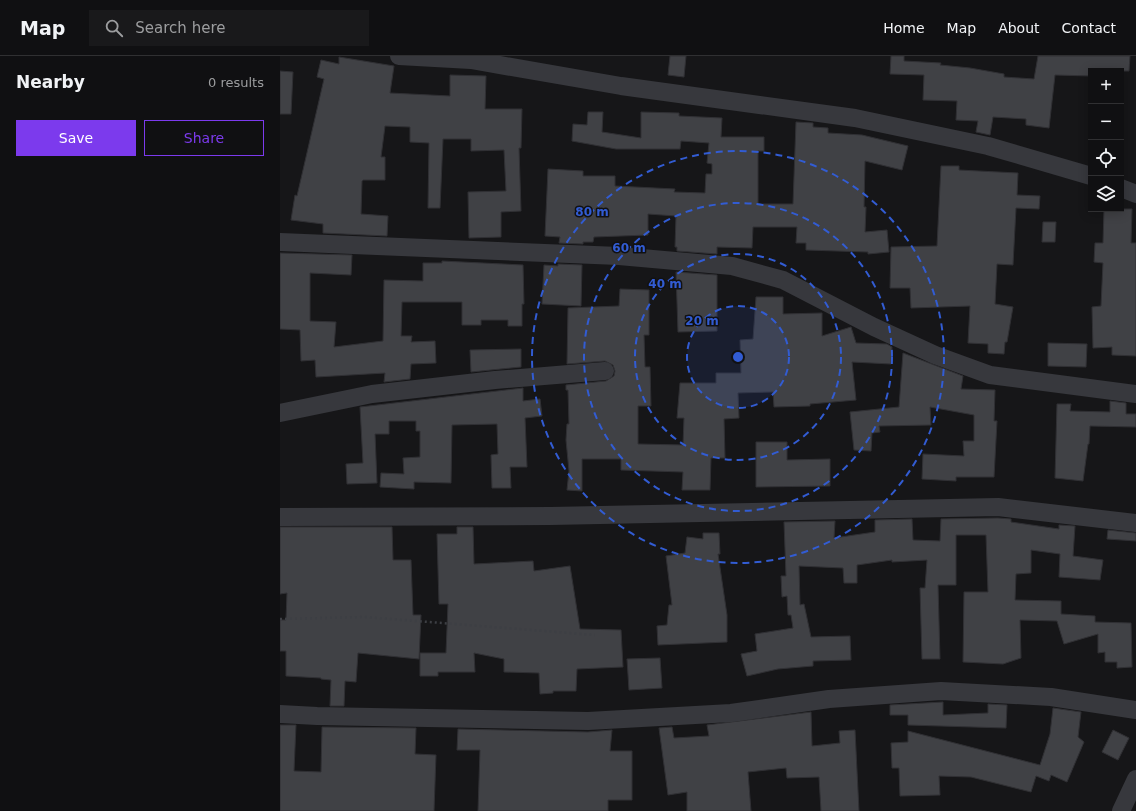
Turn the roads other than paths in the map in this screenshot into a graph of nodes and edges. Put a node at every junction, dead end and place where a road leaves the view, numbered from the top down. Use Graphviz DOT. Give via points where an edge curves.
graph roads {
  1 [pos="400,56"];
  2 [pos="466,58"];
  3 [pos="1088,175"];
  4 [pos="1124,189"];
  5 [pos="1136,194"];
  6 [pos="280,242"];
  7 [pos="605,371"];
  8 [pos="1136,394"];
  9 [pos="280,413"];
  10 [pos="280,517"];
  11 [pos="1136,523"];
  12 [pos="1136,710"];
  13 [pos="280,714"];
  14 [pos="1136,779"];
  15 [pos="1121,811"];
  1 -- 2 [label="street"];
  2 -- 3 [label="street" via="621,86 855,118 988,146"];
  4 -- 5 [label="street"];
  6 -- 8 [label="street" via="619,256 732,266 783,280 935,355 990,374"];
  7 -- 9 [label="street" via="372,394"];
  10 -- 11 [label="street" via="998,507"];
  12 -- 13 [label="street" via="1051,697 941,692 829,699 730,713 588,721"];
  14 -- 15 [label="street"];
}
